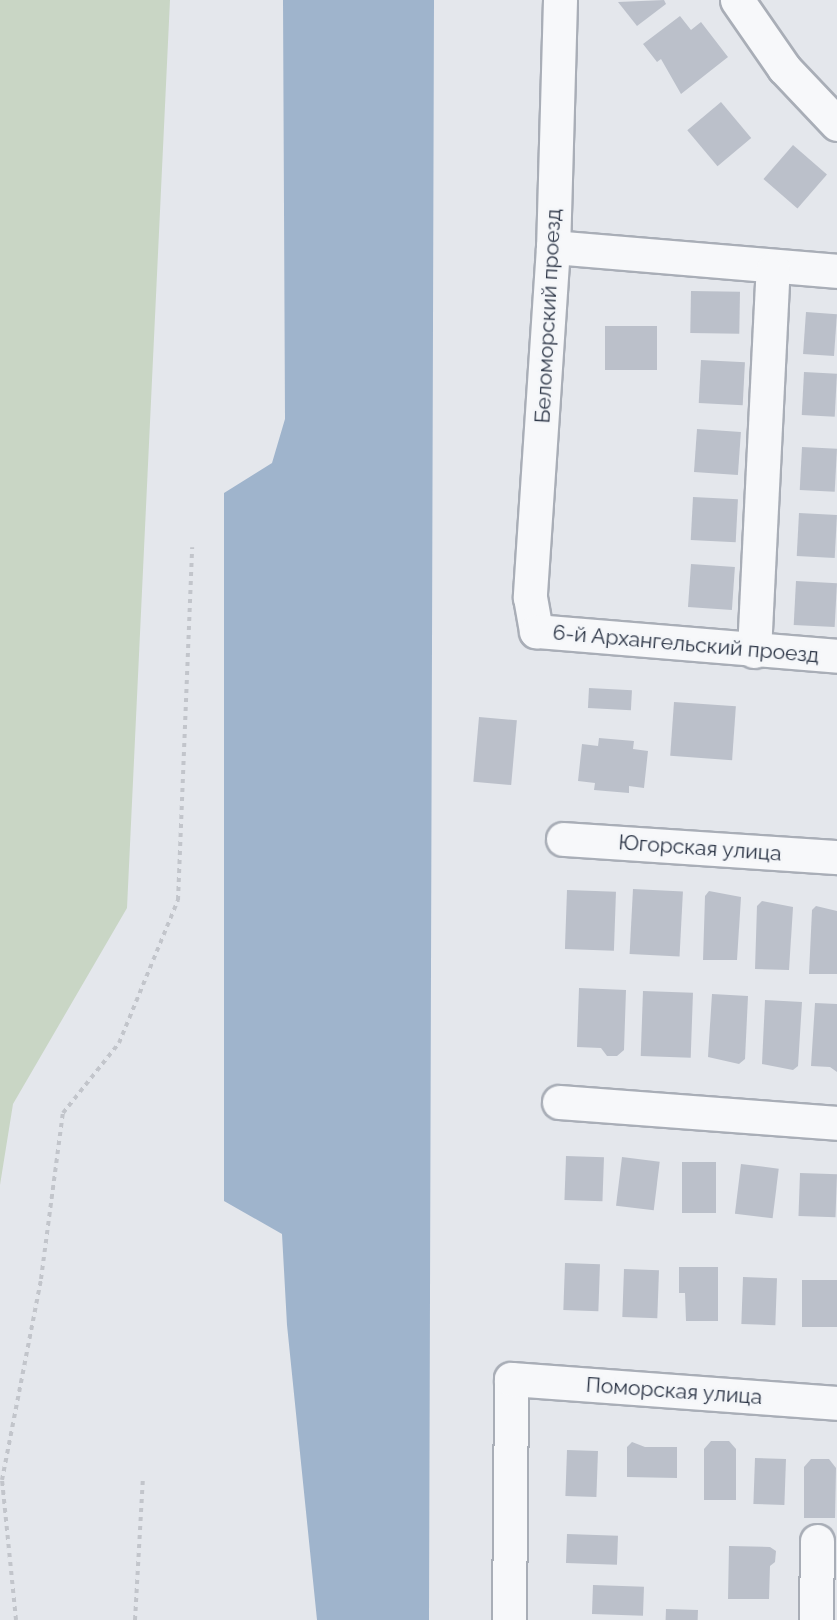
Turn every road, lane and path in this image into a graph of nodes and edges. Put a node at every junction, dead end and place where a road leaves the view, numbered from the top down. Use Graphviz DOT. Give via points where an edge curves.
graph roads {
  1 [pos="560,0"];
  2 [pos="737,0"];
  3 [pos="837,124"];
  4 [pos="554,247"];
  5 [pos="773,269"];
  6 [pos="837,271"];
  7 [pos="192,547"];
  8 [pos="536,631"];
  9 [pos="754,651"];
  10 [pos="837,656"];
  11 [pos="562,839"];
  12 [pos="837,857"];
  13 [pos="559,1102"];
  14 [pos="837,1124"];
  15 [pos="837,1403"];
  16 [pos="143,1476"];
  17 [pos="818,1541"];
  18 [pos="16,1620"];
  19 [pos="135,1620"];
  20 [pos="509,1620"];
  21 [pos="816,1620"];
  1 -- 4 [label="street, Беломорский проезд"];
  2 -- 3 [label="street" via="784,68"];
  4 -- 5 [label="street"];
  4 -- 8 [label="street, Беломорский проезд" via="530,597"];
  5 -- 6 [label="street"];
  5 -- 9 [label="street"];
  7 -- 18 [label="path" via="178,900 119,1042 63,1113 41,1279 2,1480"];
  8 -- 9 [label="street, 6-й Архангельский проезд"];
  9 -- 10 [label="street, 6-й Архангельский проезд"];
  11 -- 12 [label="street, Югорская улица"];
  13 -- 14 [label="street"];
  15 -- 20 [label="street, Поморская улица" via="511,1379"];
  16 -- 19 [label="path"];
  17 -- 21 [label="street"];
}
